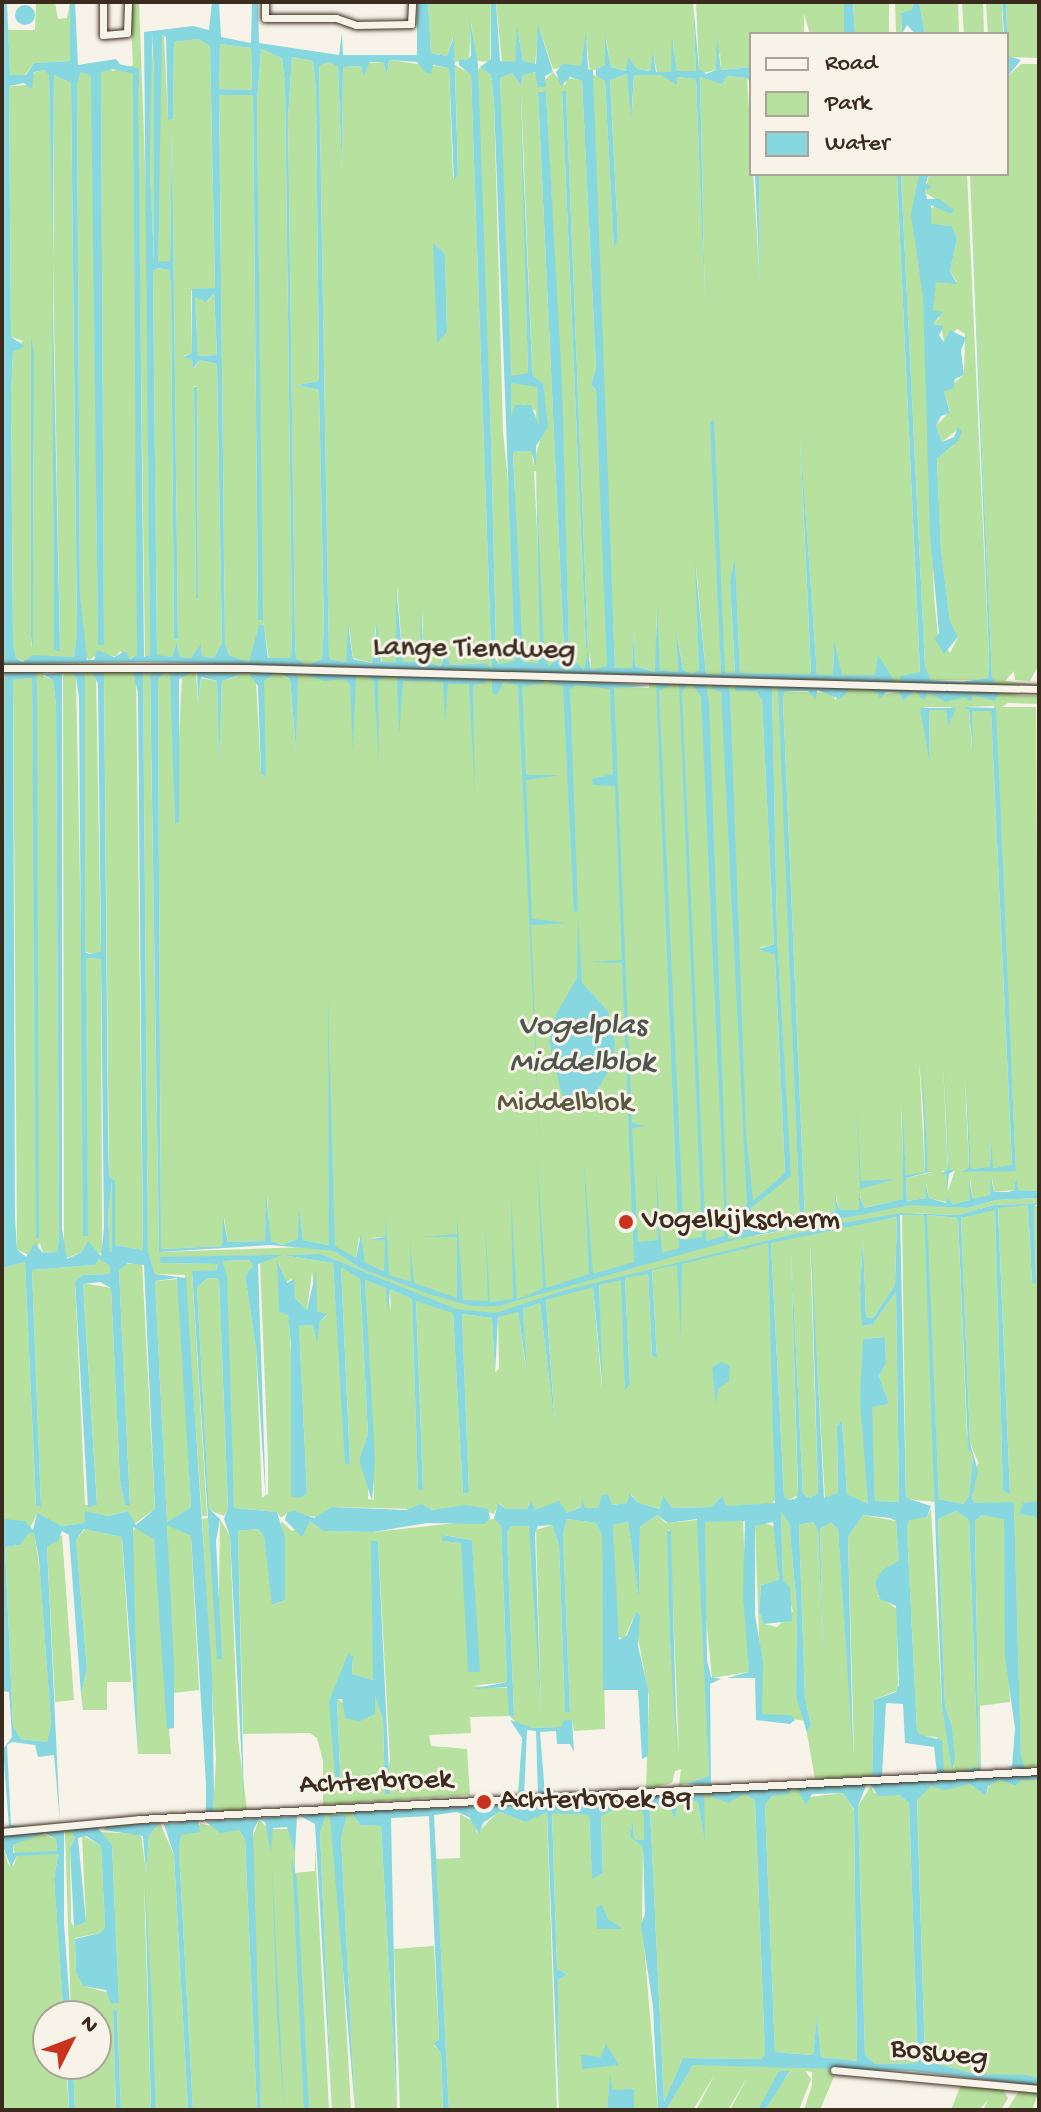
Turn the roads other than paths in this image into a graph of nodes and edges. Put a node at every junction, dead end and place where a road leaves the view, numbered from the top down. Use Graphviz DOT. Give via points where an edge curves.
graph roads {
  1 [pos="103,2"];
  2 [pos="128,2"];
  3 [pos="265,2"];
  4 [pos="412,2"];
  5 [pos="2,668"];
  6 [pos="1039,689"];
  7 [pos="1039,1771"];
  8 [pos="2,1832"];
  9 [pos="834,2070"];
  10 [pos="1039,2089"];
  1 -- 2 [label="street" via="103,35 127,33"];
  3 -- 4 [label="street" via="265,18 336,18 356,25 411,24"];
  5 -- 6 [label="street, Lange Tiendweg" via="232,668"];
  7 -- 8 [label="street, Achterbroek" via="139,1819"];
  9 -- 10 [label="street, Bosweg"];
}
